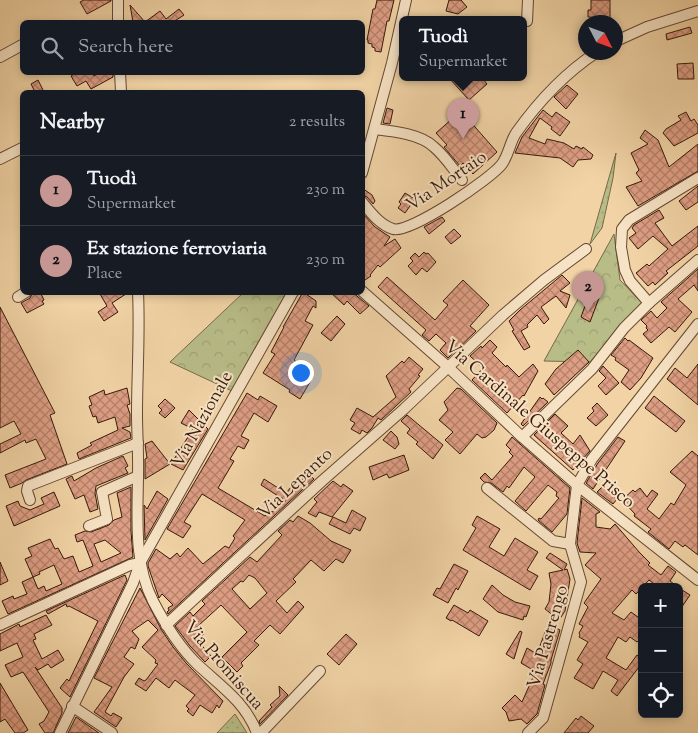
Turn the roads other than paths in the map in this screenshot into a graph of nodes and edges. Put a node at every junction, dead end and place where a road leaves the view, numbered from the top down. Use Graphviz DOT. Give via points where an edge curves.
graph roads {
  1 [pos="118,0"];
  2 [pos="406,0"];
  3 [pos="528,0"];
  4 [pos="698,11"];
  5 [pos="402,16"];
  6 [pos="118,20"];
  7 [pos="527,21"];
  8 [pos="399,29"];
  9 [pos="623,38"];
  10 [pos="20,45"];
  11 [pos="0,57"];
  12 [pos="587,60"];
  13 [pos="120,75"];
  14 [pos="121,90"];
  15 [pos="375,129"];
  16 [pos="20,149"];
  17 [pos="0,159"];
  18 [pos="365,163"];
  19 [pos="698,178"];
  20 [pos="462,180"];
  21 [pos="365,205"];
  22 [pos="586,249"];
  23 [pos="698,260"];
  24 [pos="365,294"];
  25 [pos="138,295"];
  26 [pos="291,295"];
  27 [pos="649,303"];
  28 [pos="698,324"];
  29 [pos="448,367"];
  30 [pos="522,437"];
  31 [pos="138,443"];
  32 [pos="138,476"];
  33 [pos="577,485"];
  34 [pos="486,488"];
  35 [pos="30,500"];
  36 [pos="90,526"];
  37 [pos="570,544"];
  38 [pos="140,563"];
  39 [pos="698,580"];
  40 [pos="0,625"];
  41 [pos="166,625"];
  42 [pos="320,671"];
  43 [pos="72,706"];
  44 [pos="60,733"];
  45 [pos="112,733"];
  46 [pos="259,733"];
  47 [pos="528,733"];
  1 -- 6 [label="street"];
  2 -- 5 [label="street"];
  3 -- 7 [label="street"];
  4 -- 9 [label="street"];
  8 -- 15 [label="street"];
  10 -- 11 [label="street"];
  12 -- 21 [label="street, Via Mortaio" via="556,85 515,134 502,164 461,196 414,225 396,230 384,225"];
  13 -- 14 [label="street"];
  15 -- 18 [label="street"];
  15 -- 20 [label="street" via="427,141"];
  16 -- 17 [label="street"];
  19 -- 27 [label="street" via="629,220 622,230 620,247 625,270"];
  22 -- 29 [label="street, Via Lepanto" via="544,280"];
  23 -- 27 [label="street"];
  24 -- 29 [label="street, Via Cardinale Giuspeppe Prisco"];
  25 -- 31 [label="street, Via Promiscua"];
  26 -- 38 [label="street, Via Nazionale"];
  27 -- 30 [label="street" via="624,328 592,369"];
  28 -- 33 [label="street" via="592,459"];
  29 -- 30 [label="street, Via Cardinale Giuspeppe Prisco"];
  29 -- 41 [label="street, Via Lepanto"];
  30 -- 33 [label="street, Via Cardinale Giuspeppe Prisco"];
  31 -- 32 [label="street, Via Promiscua"];
  31 -- 35 [label="street" via="28,486"];
  32 -- 36 [label="street" via="102,492 107,520"];
  32 -- 38 [label="street, Via Promiscua"];
  33 -- 37 [label="street, Via Pastrengo"];
  33 -- 39 [label="street, Via Cardinale Giuspeppe Prisco"];
  34 -- 37 [label="street" via="553,542"];
  37 -- 47 [label="street, Via Pastrengo" via="581,582 543,718"];
  38 -- 40 [label="street"];
  38 -- 41 [label="street, Via Promiscua"];
  38 -- 43 [label="street"];
  41 -- 46 [label="street, Via Promiscua" via="198,665 246,710"];
  42 -- 46 [label="street"];
  43 -- 44 [label="street"];
  43 -- 45 [label="street"];
}
